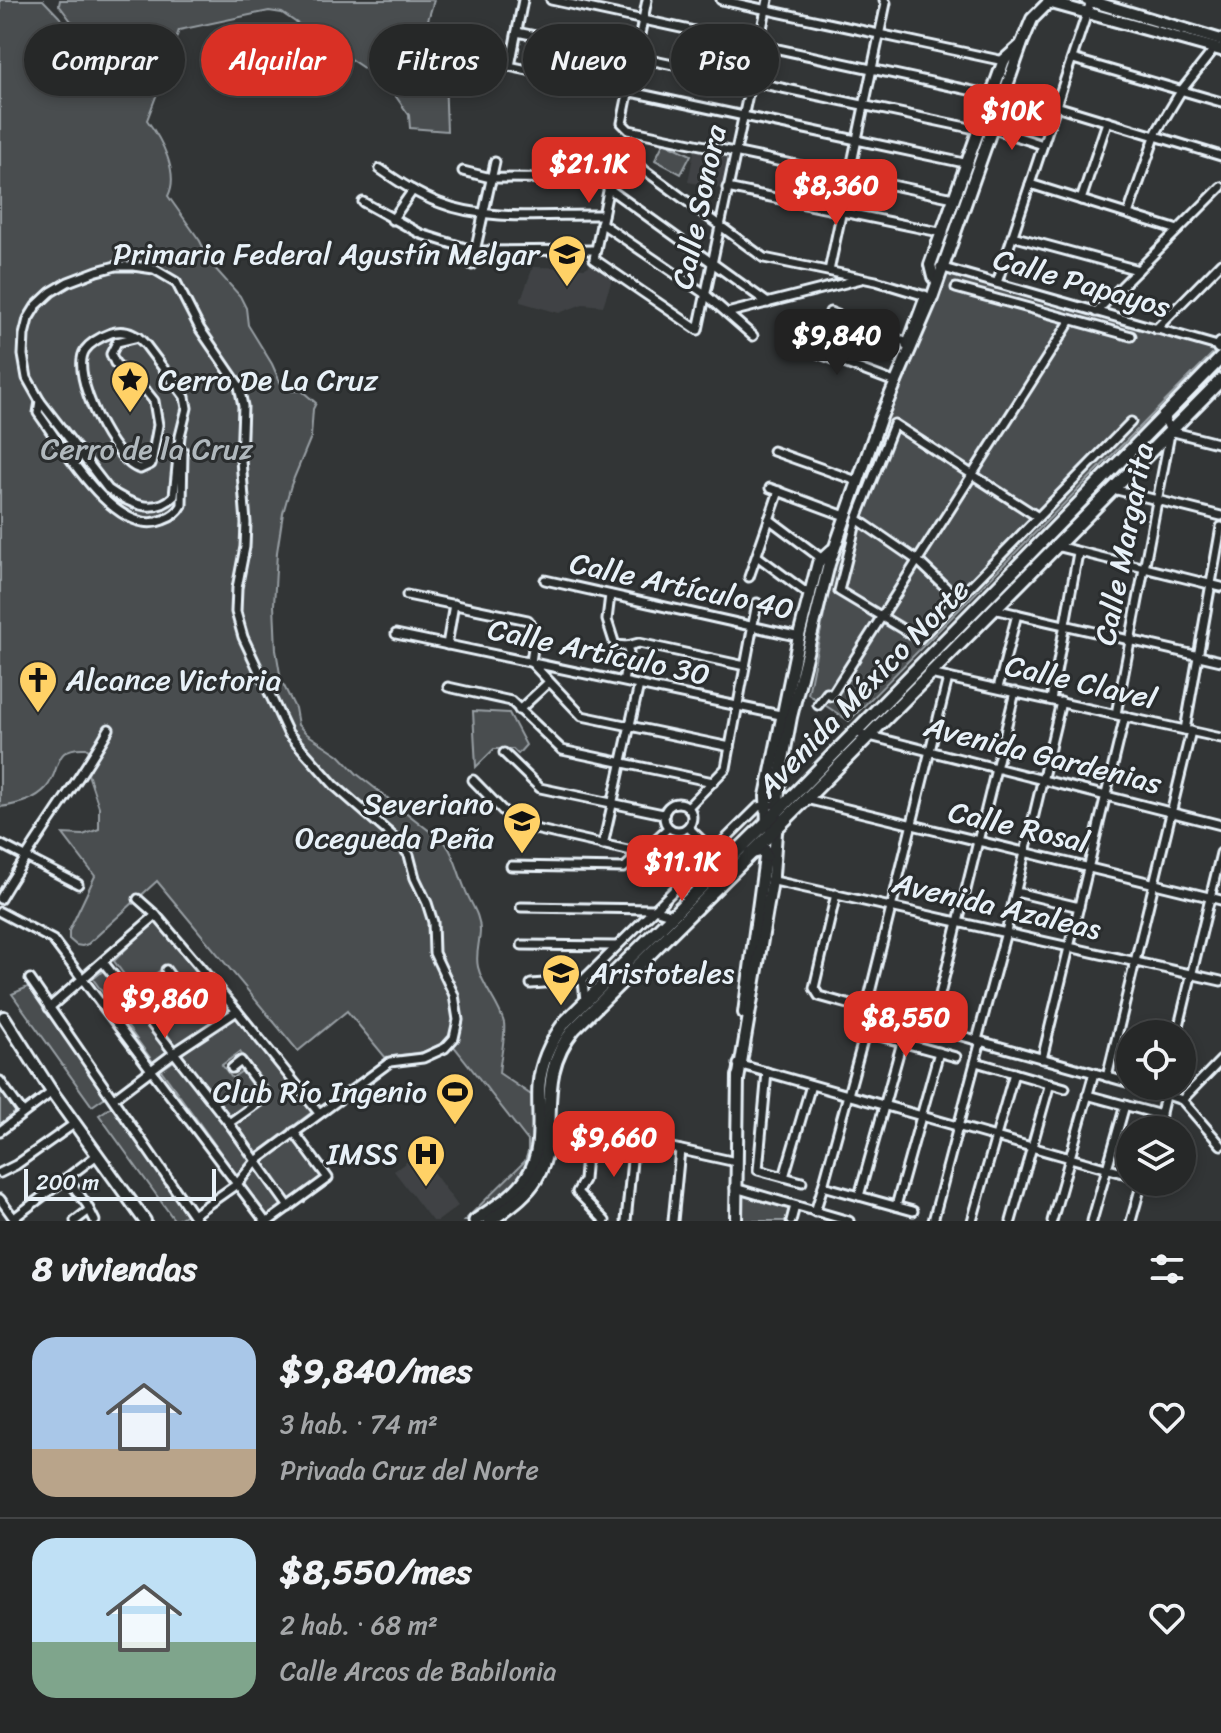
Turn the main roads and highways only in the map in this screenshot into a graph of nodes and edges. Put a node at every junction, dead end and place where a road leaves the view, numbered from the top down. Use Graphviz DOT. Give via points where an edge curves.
graph roads {
  1 [pos="1220,349"];
  2 [pos="1221,380"];
  3 [pos="772,818"];
  4 [pos="750,853"];
  5 [pos="766,856"];
  6 [pos="729,867"];
  7 [pos="588,1005"];
  8 [pos="475,1221"];
  9 [pos="490,1221"];
  1 -- 3 [label="main road, Avenida México Norte" via="1163,415"];
  2 -- 3 [label="main road, Avenida México Norte" via="806,799"];
  3 -- 4 [label="main road, Avenida México Norte"];
  3 -- 6 [label="main road, Avenida México Norte"];
  4 -- 5 [label="main road" via="763,850"];
  4 -- 6 [label="main road, Avenida México Norte"];
  6 -- 7 [label="main road, Avenida México Norte"];
  7 -- 8 [label="main road, Avenida México Norte" via="565,1022 547,1051 539,1083 538,1145 529,1174"];
  7 -- 9 [label="main road, Avenida México Norte" via="552,1067 542,1168 523,1196"];
}
